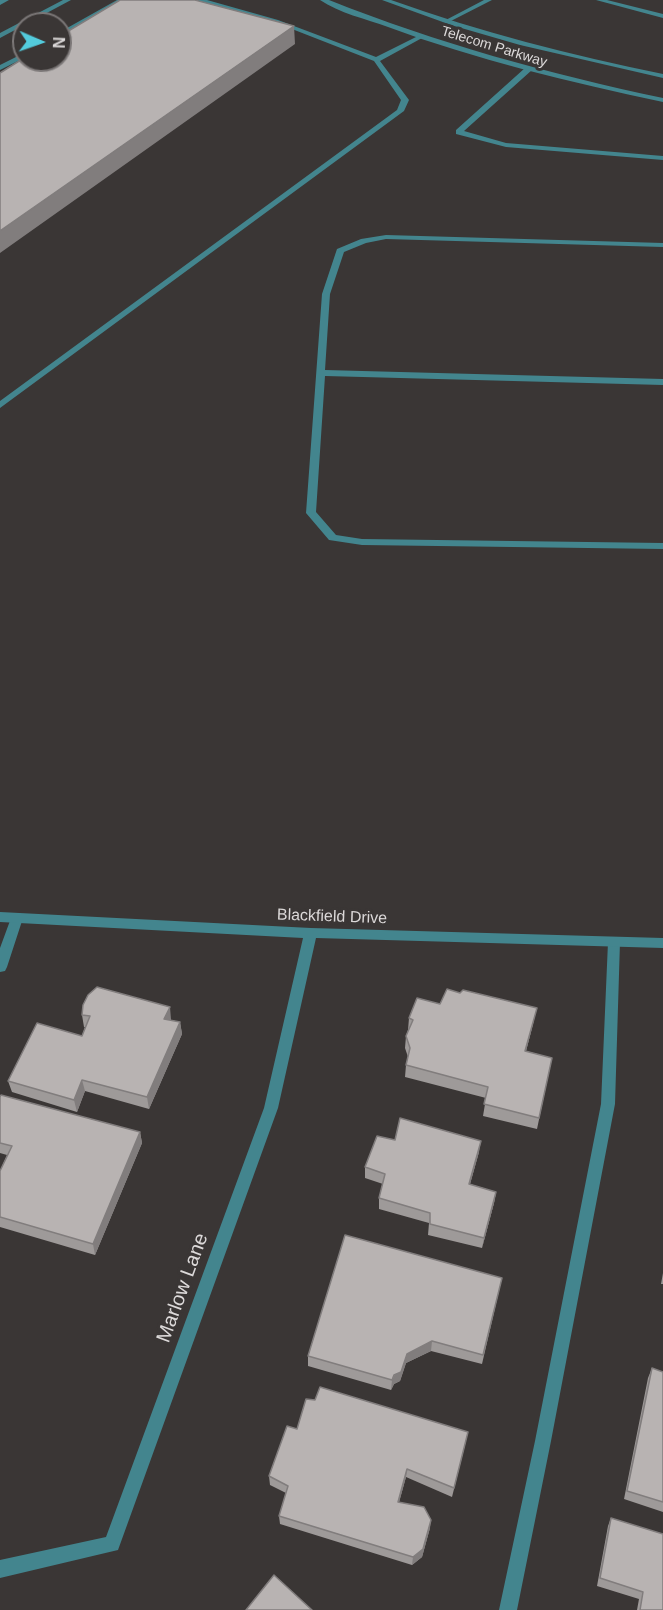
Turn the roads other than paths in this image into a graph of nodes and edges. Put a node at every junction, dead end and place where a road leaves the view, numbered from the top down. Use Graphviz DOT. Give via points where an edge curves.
graph roads {
  1 [pos="6,0"];
  2 [pos="68,0"];
  3 [pos="122,0"];
  4 [pos="199,0"];
  5 [pos="323,0"];
  6 [pos="384,0"];
  7 [pos="489,0"];
  8 [pos="599,0"];
  9 [pos="0,3"];
  10 [pos="663,16"];
  11 [pos="445,22"];
  12 [pos="436,27"];
  13 [pos="72,28"];
  14 [pos="428,32"];
  15 [pos="0,36"];
  16 [pos="420,37"];
  17 [pos="376,60"];
  18 [pos="528,70"];
  19 [pos="663,76"];
  20 [pos="663,100"];
  21 [pos="663,158"];
  22 [pos="663,244"];
  23 [pos="321,373"];
  24 [pos="663,382"];
  25 [pos="0,405"];
  26 [pos="663,546"];
  27 [pos="0,917"];
  28 [pos="17,918"];
  29 [pos="311,933"];
  30 [pos="614,942"];
  31 [pos="663,943"];
  32 [pos="0,967"];
  33 [pos="0,1569"];
  34 [pos="507,1610"];
  1 -- 9 [label="street"];
  2 -- 15 [label="street"];
  3 -- 13 [label="street"];
  4 -- 17 [label="street" via="276,21"];
  5 -- 16 [label="street, Telecom Parkway"];
  6 -- 11 [label="street, Telecom Parkway"];
  7 -- 11 [label="street"];
  8 -- 10 [label="street" via="654,10"];
  11 -- 12 [label="street"];
  11 -- 19 [label="street, Telecom Parkway" via="577,59"];
  14 -- 16 [label="street"];
  16 -- 17 [label="street"];
  16 -- 18 [label="street, Telecom Parkway"];
  17 -- 25 [label="street" via="405,100 400,111"];
  18 -- 20 [label="street, Telecom Parkway"];
  18 -- 21 [label="street" via="459,132 506,145"];
  22 -- 23 [label="street" via="386,237 364,241 340,251 326,294"];
  23 -- 24 [label="street"];
  23 -- 26 [label="street" via="311,513 333,538 362,542"];
  27 -- 28 [label="street, Blackfield Drive"];
  28 -- 29 [label="street, Blackfield Drive"];
  28 -- 32 [label="street"];
  29 -- 30 [label="street, Blackfield Drive"];
  29 -- 33 [label="street, Marlow Lane" via="271,1108 112,1544"];
  30 -- 31 [label="street, Blackfield Drive"];
  30 -- 34 [label="street" via="608,1104"];
}
